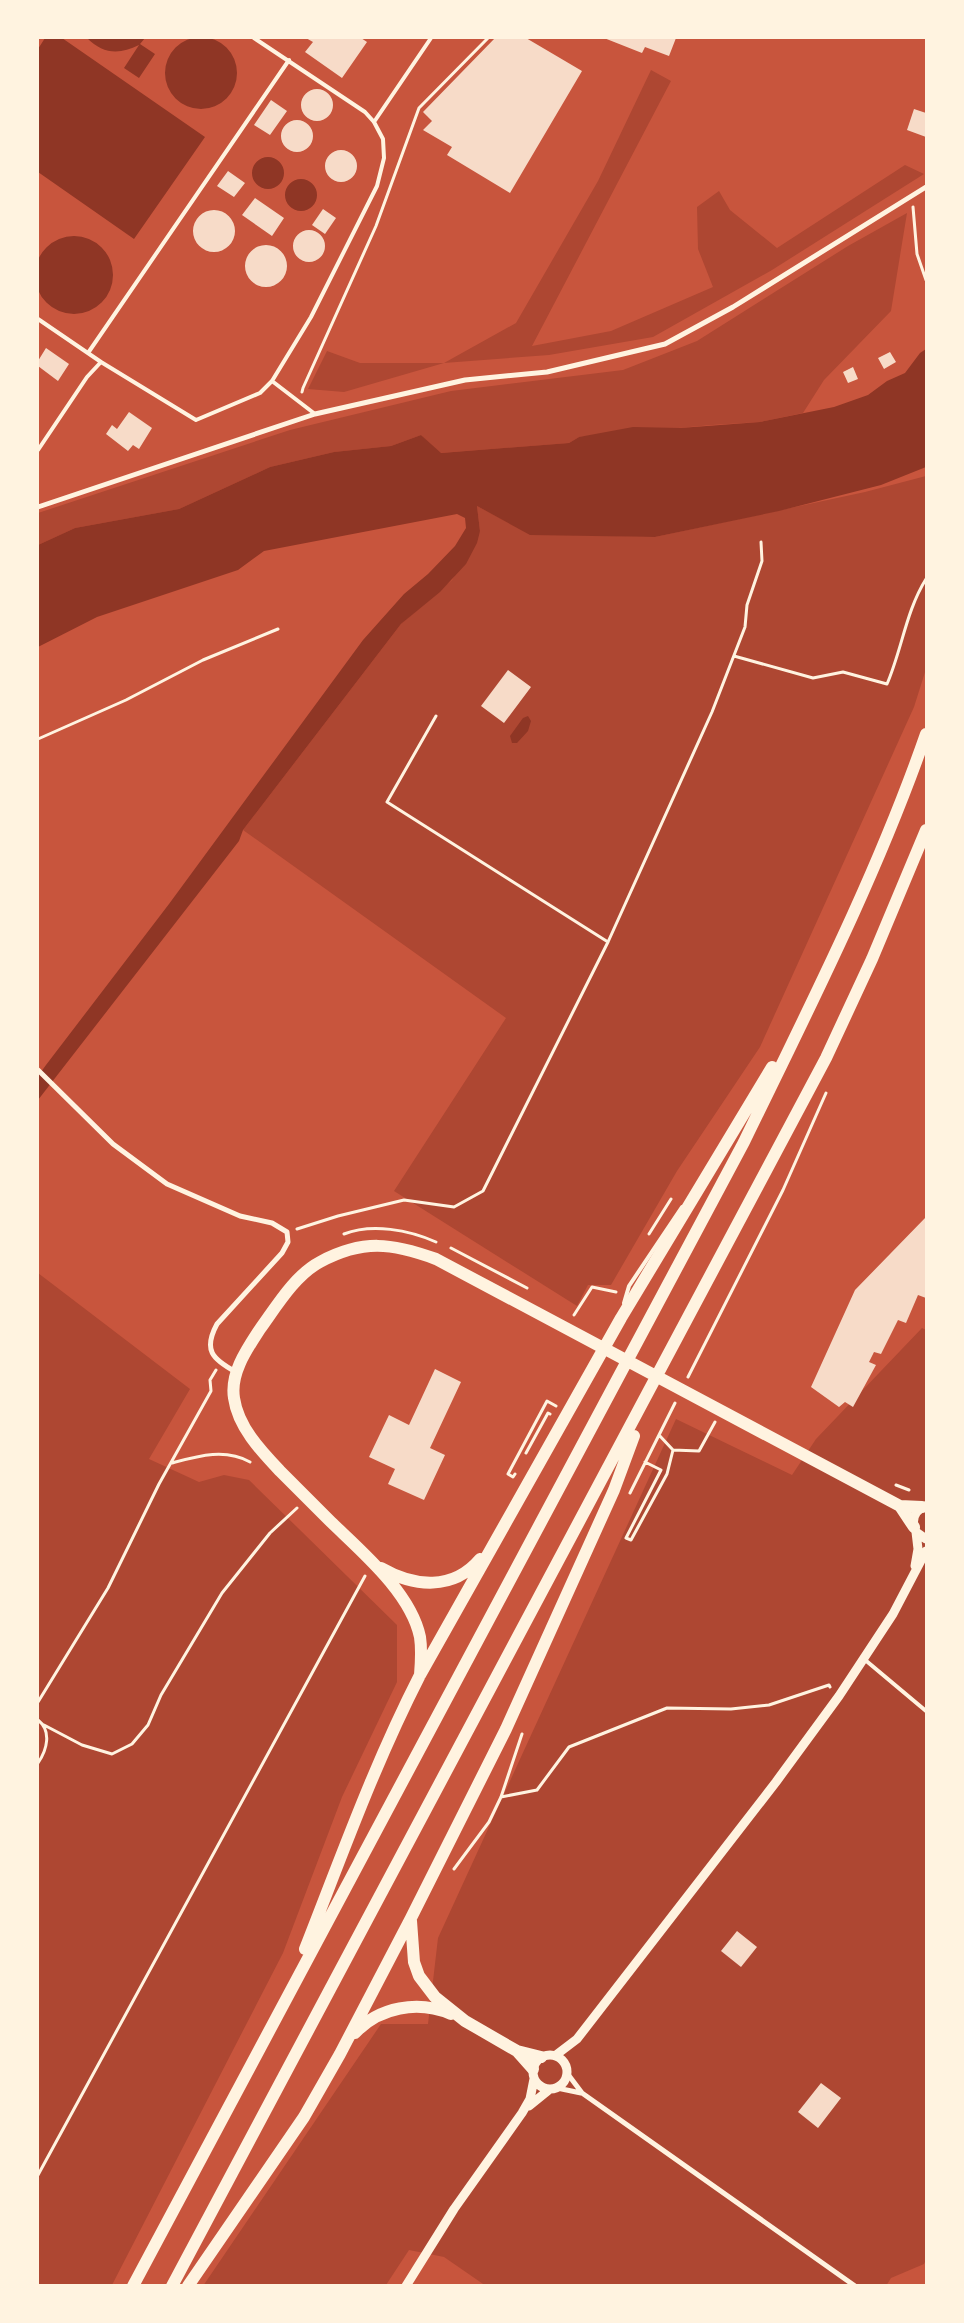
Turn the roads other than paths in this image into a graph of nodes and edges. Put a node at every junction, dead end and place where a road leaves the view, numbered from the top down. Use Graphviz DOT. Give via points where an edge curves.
graph roads {
  1 [pos="254,38"];
  2 [pos="432,38"];
  3 [pos="289,60"];
  4 [pos="374,122"];
  5 [pos="926,188"];
  6 [pos="38,318"];
  7 [pos="88,352"];
  8 [pos="101,362"];
  9 [pos="272,381"];
  10 [pos="315,414"];
  11 [pos="38,450"];
  12 [pos="38,507"];
  13 [pos="926,734"];
  14 [pos="926,830"];
  15 [pos="814,999"];
  16 [pos="38,1070"];
  17 [pos="237,1372"];
  18 [pos="648,1396"];
  19 [pos="900,1506"];
  20 [pos="924,1506"];
  21 [pos="915,1529"];
  22 [pos="926,1539"];
  23 [pos="493,1544"];
  24 [pos="926,1551"];
  25 [pos="372,1562"];
  26 [pos="914,1574"];
  27 [pos="864,1659"];
  28 [pos="420,1675"];
  29 [pos="926,1711"];
  30 [pos="411,1918"];
  31 [pos="285,2001"];
  32 [pos="465,2021"];
  33 [pos="577,2038"];
  34 [pos="517,2051"];
  35 [pos="340,2054"];
  36 [pos="556,2055"];
  37 [pos="541,2057"];
  38 [pos="565,2063"];
  39 [pos="567,2073"];
  40 [pos="534,2074"];
  41 [pos="553,2088"];
  42 [pos="582,2093"];
  43 [pos="522,2113"];
  44 [pos="133,2286"];
  45 [pos="172,2286"];
  46 [pos="188,2286"];
  47 [pos="406,2286"];
  48 [pos="856,2286"];
  1 -- 3 [label="lane"];
  2 -- 4 [label="lane"];
  3 -- 4 [label="lane"];
  3 -- 7 [label="lane"];
  4 -- 9 [label="lane" via="383,139 384,158 377,186 311,317"];
  5 -- 10 [label="street" via="733,307 666,344 547,372 465,380"];
  6 -- 7 [label="lane"];
  7 -- 8 [label="lane"];
  8 -- 9 [label="lane" via="196,420 260,393"];
  8 -- 11 [label="lane" via="87,377"];
  9 -- 10 [label="lane"];
  10 -- 12 [label="street"];
  13 -- 15 [label="highway" via="884,848"];
  14 -- 18 [label="highway" via="826,1058"];
  15 -- 23 [label="highway" via="620,1320"];
  15 -- 31 [label="highway" via="739,1150"];
  16 -- 17 [label="street" via="113,1144 167,1184 240,1216 272,1223 287,1232 288,1242 282,1253 216,1324 209,1337 216,1360"];
  17 -- 19 [label="highway" via="246,1350 293,1286 315,1265 360,1246 385,1245 412,1250 436,1259"];
  17 -- 25 [label="highway" via="234,1397 242,1422 252,1438 293,1484"];
  18 -- 30 [label="highway" via="614,1490 506,1729"];
  18 -- 45 [label="highway"];
  19 -- 20 [label="highway"];
  19 -- 21 [label="highway"];
  20 -- 21 [label="street" via="914,1516"];
  21 -- 22 [label="street"];
  21 -- 26 [label="street" via="918,1549"];
  23 -- 25 [label="highway" via="465,1572 444,1583 418,1583 403,1579"];
  23 -- 28 [label="highway"];
  24 -- 26 [label="street"];
  25 -- 28 [label="highway" via="410,1612 420,1636"];
  26 -- 27 [label="street"];
  27 -- 29 [label="lane"];
  27 -- 33 [label="street" via="776,1782"];
  28 -- 31 [label="highway" via="368,1784"];
  30 -- 32 [label="highway" via="411,1942 419,1976 435,1997"];
  30 -- 35 [label="highway"];
  31 -- 44 [label="highway"];
  32 -- 34 [label="highway"];
  32 -- 35 [label="highway" via="427,2007 400,2008 377,2016 362,2026"];
  33 -- 36 [label="street"];
  33 -- 38 [label="street"];
  34 -- 37 [label="highway"];
  34 -- 40 [label="highway"];
  35 -- 46 [label="highway" via="304,2117"];
  36 -- 37 [label="street"];
  36 -- 38 [label="street"];
  37 -- 40 [label="street"];
  38 -- 39 [label="street"];
  39 -- 41 [label="street" via="564,2082"];
  39 -- 42 [label="street"];
  40 -- 41 [label="street" via="540,2086"];
  40 -- 43 [label="street" via="530,2099"];
  41 -- 42 [label="street"];
  41 -- 43 [label="street"];
  42 -- 48 [label="street"];
  43 -- 47 [label="street" via="454,2208"];
}
